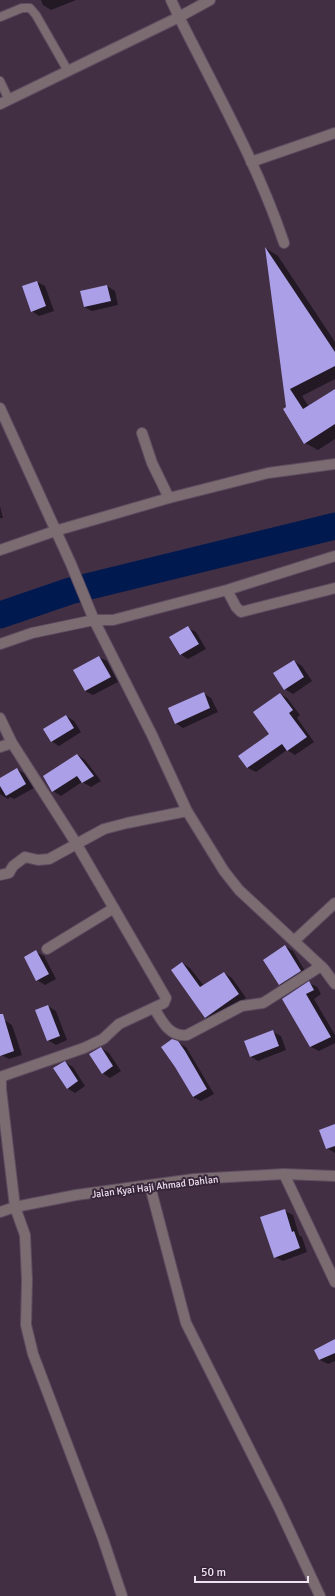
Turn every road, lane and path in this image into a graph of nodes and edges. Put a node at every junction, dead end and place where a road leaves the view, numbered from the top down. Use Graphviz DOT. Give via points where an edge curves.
graph roads {
  1 [pos="171,0"];
  2 [pos="210,0"];
  3 [pos="0,17"];
  4 [pos="179,17"];
  5 [pos="68,71"];
  6 [pos="0,81"];
  7 [pos="5,102"];
  8 [pos="335,133"];
  9 [pos="251,162"];
  10 [pos="284,243"];
  11 [pos="0,408"];
  12 [pos="142,434"];
  13 [pos="335,464"];
  14 [pos="169,498"];
  15 [pos="55,531"];
  16 [pos="0,550"];
  17 [pos="335,556"];
  18 [pos="335,588"];
  19 [pos="227,590"];
  20 [pos="93,615"];
  21 [pos="0,644"];
  22 [pos="0,718"];
  23 [pos="12,743"];
  24 [pos="0,748"];
  25 [pos="187,811"];
  26 [pos="76,843"];
  27 [pos="0,875"];
  28 [pos="335,903"];
  29 [pos="114,908"];
  30 [pos="294,940"];
  31 [pos="47,948"];
  32 [pos="321,966"];
  33 [pos="335,984"];
  34 [pos="154,1008"];
  35 [pos="0,1077"];
  36 [pos="284,1174"];
  37 [pos="335,1176"];
  38 [pos="150,1186"];
  39 [pos="14,1207"];
  40 [pos="0,1212"];
  41 [pos="335,1282"];
  42 [pos="122,1596"];
  43 [pos="320,1596"];
  1 -- 4 [label="street"];
  2 -- 4 [label="street"];
  3 -- 5 [label="lane" via="22,8 30,8"];
  4 -- 5 [label="street"];
  4 -- 9 [label="street"];
  5 -- 7 [label="street"];
  6 -- 7 [label="lane"];
  8 -- 9 [label="street"];
  9 -- 10 [label="street" via="273,210"];
  11 -- 15 [label="street"];
  12 -- 14 [label="street" via="152,463"];
  13 -- 14 [label="street" via="268,472"];
  14 -- 15 [label="street"];
  15 -- 16 [label="street"];
  15 -- 20 [label="street"];
  17 -- 19 [label="street"];
  18 -- 19 [label="street" via="242,612 236,607"];
  19 -- 20 [label="street" via="113,620"];
  20 -- 21 [label="street"];
  20 -- 25 [label="street"];
  22 -- 23 [label="street"];
  23 -- 24 [label="street"];
  23 -- 26 [label="street"];
  25 -- 26 [label="street" via="121,824"];
  25 -- 30 [label="street" via="224,871 239,890"];
  26 -- 27 [label="street" via="49,859 25,857 13,866 9,873"];
  26 -- 29 [label="street"];
  28 -- 30 [label="street"];
  29 -- 31 [label="street"];
  29 -- 34 [label="street" via="166,996 164,1003"];
  30 -- 32 [label="street"];
  32 -- 33 [label="street"];
  32 -- 34 [label="street" via="263,1002 242,1006 187,1035 172,1032"];
  34 -- 35 [label="street" via="119,1024 103,1039 84,1048"];
  35 -- 39 [label="street"];
  36 -- 37 [label="street, Jalan Kyai Haji Ahmad Dahlan"];
  36 -- 38 [label="street, Jalan Kyai Haji Ahmad Dahlan" via="194,1179"];
  36 -- 41 [label="street"];
  38 -- 39 [label="street, Jalan Kyai Haji Ahmad Dahlan" via="76,1195"];
  38 -- 43 [label="street" via="186,1323"];
  39 -- 40 [label="street, Jalan Kyai Haji Ahmad Dahlan"];
  39 -- 42 [label="street" via="25,1235 26,1325 33,1354"];
}
